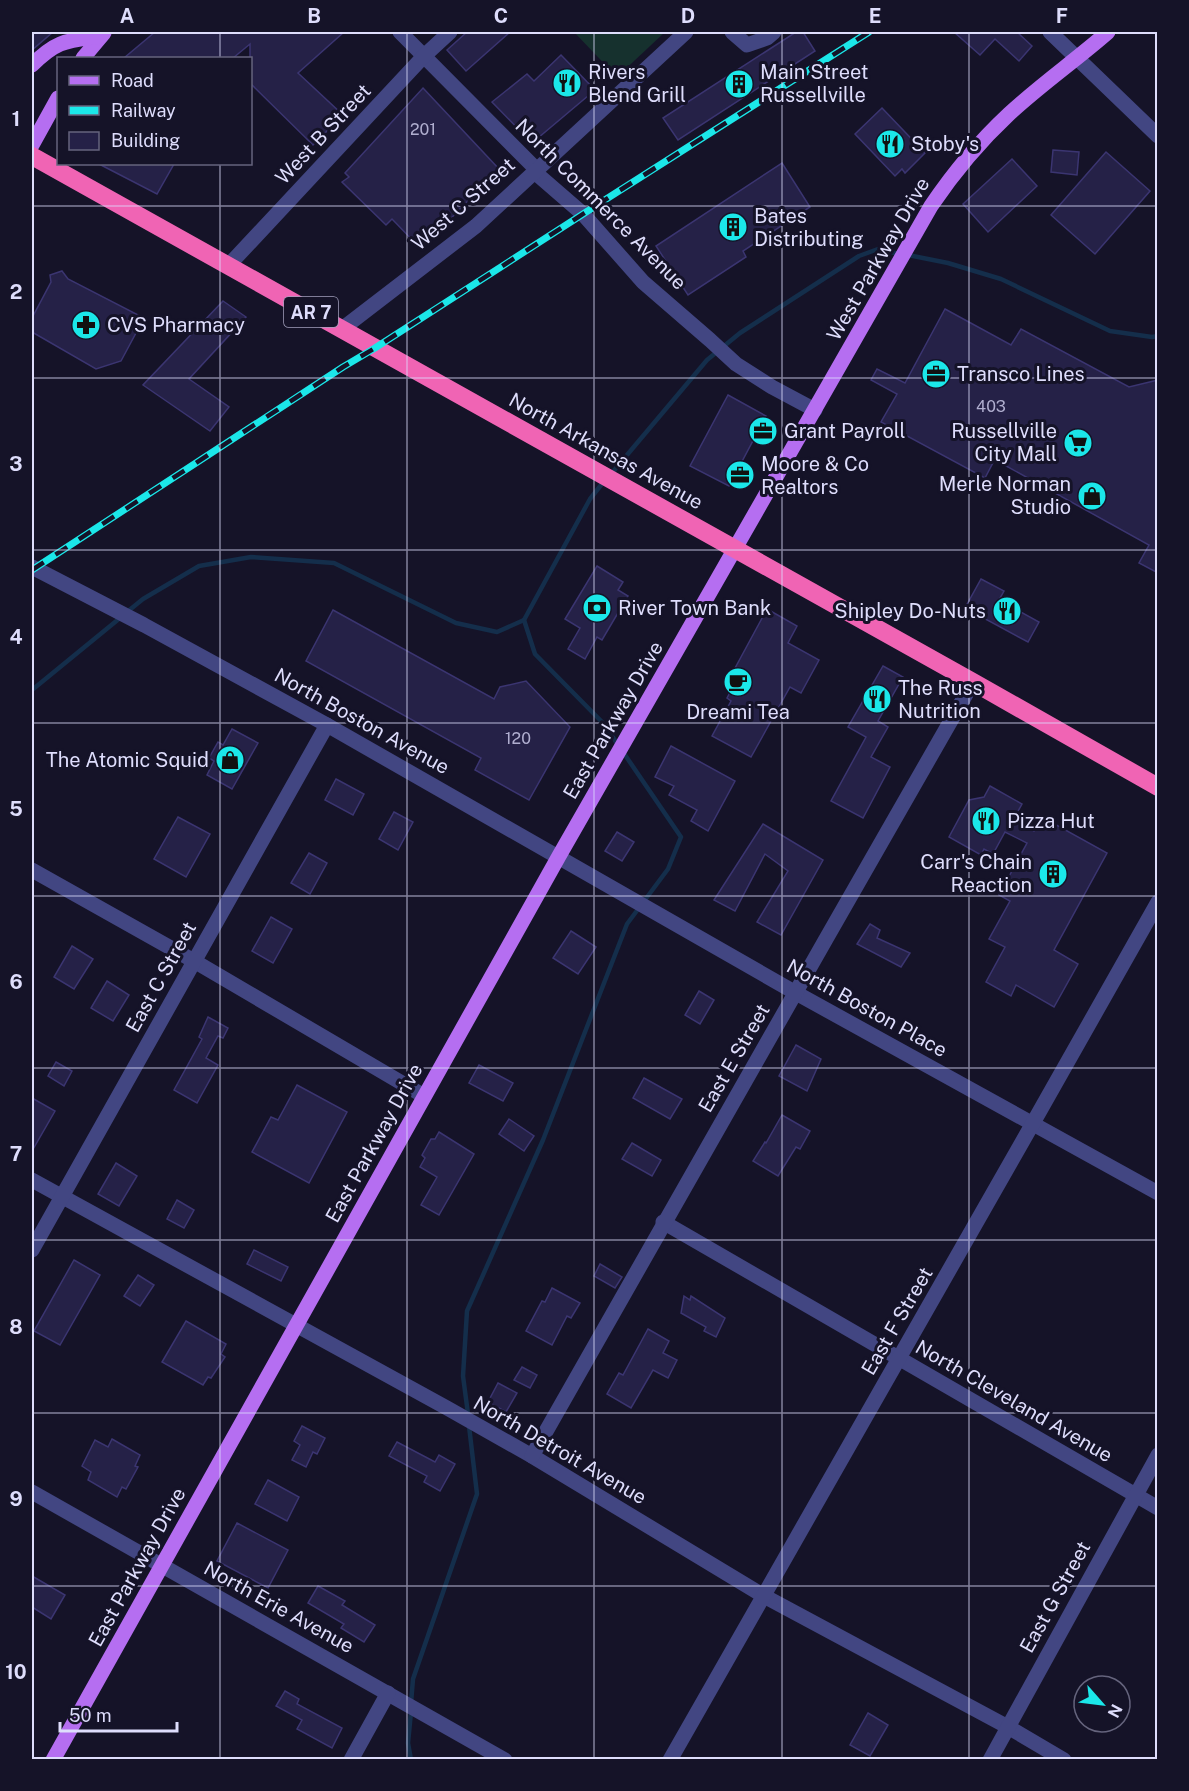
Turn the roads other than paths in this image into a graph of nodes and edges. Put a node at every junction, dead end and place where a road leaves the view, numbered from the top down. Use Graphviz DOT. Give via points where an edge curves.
graph roads {
  1 [pos="400,32"];
  2 [pos="450,32"];
  3 [pos="686,32"];
  4 [pos="732,32"];
  5 [pos="774,32"];
  6 [pos="1050,32"];
  7 [pos="1108,32"];
  8 [pos="101,33"];
  9 [pos="424,56"];
  10 [pos="84,57"];
  11 [pos="1077,57"];
  12 [pos="32,65"];
  13 [pos="57,100"];
  14 [pos="1158,136"];
  15 [pos="32,145"];
  16 [pos="32,156"];
  17 [pos="536,169"];
  18 [pos="228,266"];
  19 [pos="342,329"];
  20 [pos="815,410"];
  21 [pos="736,550"];
  22 [pos="32,567"];
  23 [pos="973,682"];
  24 [pos="327,725"];
  25 [pos="1158,787"];
  26 [pos="558,856"];
  27 [pos="32,870"];
  28 [pos="1158,902"];
  29 [pos="194,961"];
  30 [pos="796,993"];
  31 [pos="424,1096"];
  32 [pos="1033,1124"];
  33 [pos="32,1180"];
  34 [pos="1158,1193"];
  35 [pos="61,1197"];
  36 [pos="663,1222"];
  37 [pos="32,1250"];
  38 [pos="295,1326"];
  39 [pos="899,1359"];
  40 [pos="1158,1455"];
  41 [pos="532,1456"];
  42 [pos="32,1492"];
  43 [pos="1136,1495"];
  44 [pos="1158,1508"];
  45 [pos="162,1566"];
  46 [pos="764,1596"];
  47 [pos="392,1695"];
  48 [pos="1008,1727"];
  49 [pos="53,1760"];
  50 [pos="351,1760"];
  51 [pos="505,1760"];
  52 [pos="670,1760"];
  53 [pos="990,1760"];
  54 [pos="1064,1760"];
  1 -- 9 [label="street, North Commerce Avenue"];
  2 -- 9 [label="street, West B Street"];
  3 -- 17 [label="street, West C Street"];
  4 -- 5 [label="street" via="747,45"];
  6 -- 11 [label="street"];
  7 -- 11 [label="main road, West Parkway Drive"];
  8 -- 10 [label="main road"];
  8 -- 12 [label="main road" via="64,41"];
  9 -- 17 [label="street, North Commerce Avenue"];
  9 -- 18 [label="street, West B Street"];
  11 -- 14 [label="street"];
  11 -- 20 [label="main road, West Parkway Drive" via="1010,112 947,183"];
  13 -- 15 [label="main road"];
  16 -- 18 [label="highway, North Arkansas Avenue / AR 7"];
  17 -- 19 [label="street, West C Street" via="476,226"];
  17 -- 20 [label="street, North Commerce Avenue" via="583,214 643,282 736,364"];
  18 -- 19 [label="highway, North Arkansas Avenue / AR 7"];
  19 -- 21 [label="highway, North Arkansas Avenue / AR 7"];
  20 -- 21 [label="main road, West Parkway Drive"];
  21 -- 23 [label="highway, North Arkansas Avenue / AR 7"];
  21 -- 26 [label="main road, East Parkway Drive"];
  22 -- 24 [label="street, North Boston Avenue"];
  23 -- 25 [label="highway, North Arkansas Avenue / AR 7"];
  23 -- 30 [label="street, East E Street"];
  24 -- 26 [label="street, North Boston Avenue"];
  24 -- 29 [label="street, East C Street"];
  26 -- 30 [label="street, North Boston Place"];
  26 -- 31 [label="main road, East Parkway Drive"];
  27 -- 29 [label="street"];
  28 -- 32 [label="street, East F Street"];
  29 -- 31 [label="street"];
  29 -- 35 [label="street, East C Street"];
  30 -- 32 [label="street, North Boston Place"];
  30 -- 36 [label="street, East E Street"];
  31 -- 38 [label="main road, East Parkway Drive"];
  32 -- 34 [label="street, North Boston Place"];
  32 -- 39 [label="street, East F Street"];
  33 -- 35 [label="street, North Detroit Avenue"];
  35 -- 37 [label="street, East C Street"];
  35 -- 38 [label="street, North Detroit Avenue"];
  36 -- 39 [label="street, North Cleveland Avenue"];
  36 -- 41 [label="street, East E Street"];
  38 -- 41 [label="street, North Detroit Avenue"];
  38 -- 45 [label="main road, East Parkway Drive"];
  39 -- 43 [label="street, North Cleveland Avenue"];
  39 -- 46 [label="street, East F Street"];
  40 -- 43 [label="street, East G Street"];
  41 -- 46 [label="street, North Detroit Avenue"];
  42 -- 45 [label="street, North Erie Avenue"];
  43 -- 44 [label="street, North Cleveland Avenue"];
  43 -- 48 [label="street, East G Street"];
  45 -- 47 [label="street, North Erie Avenue"];
  45 -- 49 [label="main road, East Parkway Drive"];
  46 -- 48 [label="street, North Detroit Avenue"];
  46 -- 52 [label="street, East F Street"];
  47 -- 50 [label="street"];
  47 -- 51 [label="street, North Erie Avenue"];
  48 -- 53 [label="street, East G Street"];
  48 -- 54 [label="street, North Detroit Avenue"];
}
